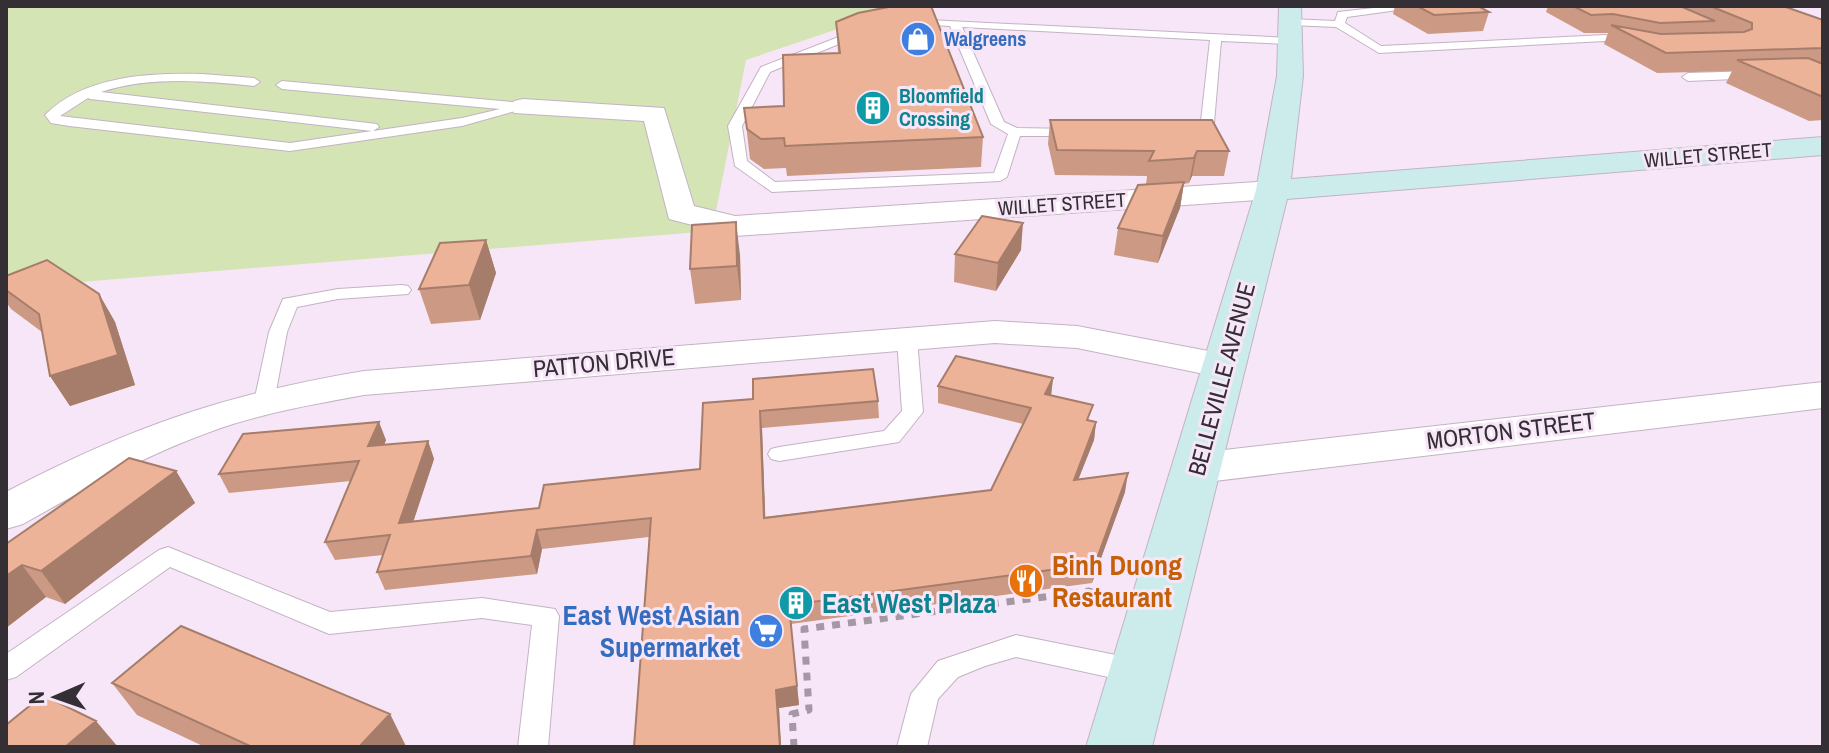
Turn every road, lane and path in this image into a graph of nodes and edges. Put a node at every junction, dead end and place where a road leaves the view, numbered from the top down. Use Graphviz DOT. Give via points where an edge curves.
graph roads {
  1 [pos="1422,6"];
  2 [pos="954,22"];
  3 [pos="1290,23"];
  4 [pos="1339,24"];
  5 [pos="1216,37"];
  6 [pos="1639,44"];
  7 [pos="1763,74"];
  8 [pos="1688,77"];
  9 [pos="254,82"];
  10 [pos="282,85"];
  11 [pos="90,95"];
  12 [pos="523,107"];
  13 [pos="396,129"];
  14 [pos="1015,132"];
  15 [pos="1095,133"];
  16 [pos="1174,134"];
  17 [pos="1823,146"];
  18 [pos="1273,190"];
  19 [pos="402,290"];
  20 [pos="907,339"];
  21 [pos="1224,366"];
  22 [pos="1823,395"];
  23 [pos="264,402"];
  24 [pos="779,454"];
  25 [pos="1198,468"];
  26 [pos="6,512"];
  27 [pos="1101,595"];
  28 [pos="6,669"];
  29 [pos="1140,671"];
  30 [pos="533,747"];
  31 [pos="794,747"];
  32 [pos="912,747"];
  33 [pos="1119,747"];
  1 -- 4 [label="lane" via="1357,10 1342,14"];
  2 -- 5 [label="lane"];
  2 -- 14 [label="lane" via="998,124"];
  2 -- 14 [label="lane" via="855,32 765,70 735,126 740,163 772,187 1000,177"];
  3 -- 4 [label="lane"];
  3 -- 5 [label="lane"];
  3 -- 18 [label="main road, BELLEVILLE AVENUE" via="1290,76"];
  4 -- 6 [label="lane" via="1379,50 1605,38"];
  5 -- 16 [label="lane" via="1206,135"];
  7 -- 8 [label="lane"];
  9 -- 11 [label="lane" via="167,75"];
  10 -- 12 [label="lane"];
  11 -- 13 [label="lane"];
  11 -- 13 [label="lane" via="52,115 69,122 264,146 322,144"];
  12 -- 13 [label="lane" via="462,122"];
  12 -- 18 [label="street, WILLET STREET" via="655,114 680,212 735,226"];
  14 -- 15 [label="lane"];
  17 -- 18 [label="main road, WILLET STREET"];
  18 -- 21 [label="main road, BELLEVILLE AVENUE"];
  19 -- 23 [label="lane" via="289,303"];
  20 -- 21 [label="street, PATTON DRIVE" via="1052,334"];
  20 -- 23 [label="street, PATTON DRIVE" via="364,383"];
  20 -- 24 [label="lane" via="913,412 891,437"];
  21 -- 25 [label="main road, BELLEVILLE AVENUE"];
  22 -- 25 [label="street, MORTON STREET"];
  23 -- 26 [label="street, PATTON DRIVE" via="195,422 121,453"];
  25 -- 29 [label="main road, BELLEVILLE AVENUE"];
  27 -- 31 [label="path" via="1089,591 804,629 809,710 792,714"];
  28 -- 30 [label="lane" via="168,556 329,623 482,608 546,616"];
  29 -- 32 [label="lane" via="1016,646 979,656 948,669 925,694"];
  29 -- 33 [label="main road, BELLEVILLE AVENUE"];
}
